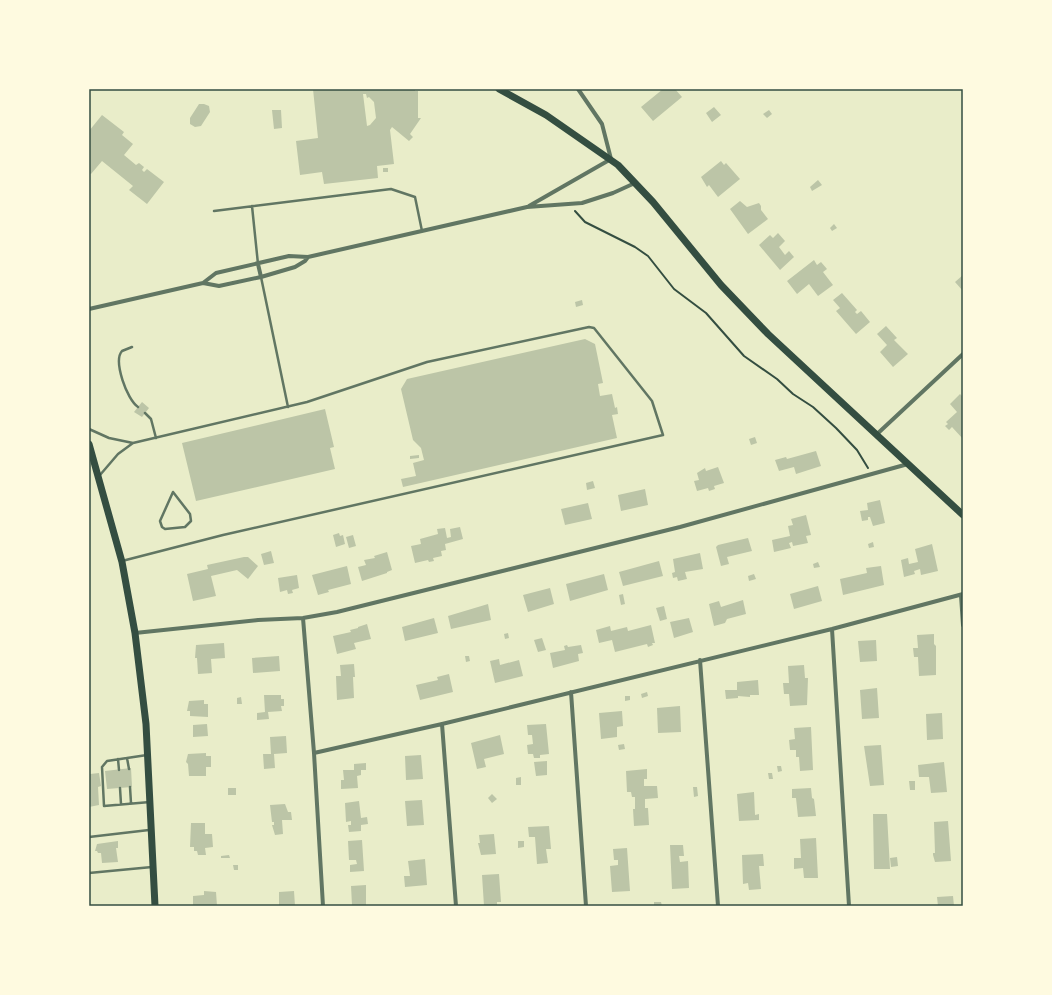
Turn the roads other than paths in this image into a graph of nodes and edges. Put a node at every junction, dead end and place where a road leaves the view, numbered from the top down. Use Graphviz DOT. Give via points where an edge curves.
graph roads {
  1 [pos="499,89"];
  2 [pos="578,89"];
  3 [pos="611,159"];
  4 [pos="635,183"];
  5 [pos="252,206"];
  6 [pos="527,207"];
  7 [pos="214,211"];
  8 [pos="422,232"];
  9 [pos="308,257"];
  10 [pos="258,264"];
  11 [pos="261,277"];
  12 [pos="203,283"];
  13 [pos="89,309"];
  14 [pos="132,347"];
  15 [pos="963,354"];
  16 [pos="138,407"];
  17 [pos="288,407"];
  18 [pos="145,413"];
  19 [pos="89,429"];
  20 [pos="876,435"];
  21 [pos="156,438"];
  22 [pos="133,443"];
  23 [pos="89,444"];
  24 [pos="908,464"];
  25 [pos="98,477"];
  26 [pos="173,492"];
  27 [pos="963,515"];
  28 [pos="122,562"];
  29 [pos="962,594"];
  30 [pos="303,618"];
  31 [pos="963,625"];
  32 [pos="832,629"];
  33 [pos="135,633"];
  34 [pos="700,660"];
  35 [pos="571,692"];
  36 [pos="442,724"];
  37 [pos="314,753"];
  38 [pos="147,755"];
  39 [pos="127,758"];
  40 [pos="118,759"];
  41 [pos="128,769"];
  42 [pos="119,770"];
  43 [pos="130,787"];
  44 [pos="120,788"];
  45 [pos="150,802"];
  46 [pos="121,804"];
  47 [pos="132,804"];
  48 [pos="152,830"];
  49 [pos="89,837"];
  50 [pos="154,867"];
  51 [pos="89,873"];
  52 [pos="155,906"];
  53 [pos="323,906"];
  54 [pos="456,906"];
  55 [pos="586,906"];
  56 [pos="718,906"];
  57 [pos="849,906"];
  1 -- 3 [label="main road" via="546,115"];
  2 -- 3 [label="street" via="602,124"];
  3 -- 4 [label="main road"];
  3 -- 6 [label="street"];
  4 -- 6 [label="street" via="613,193 572,205"];
  4 -- 20 [label="main road" via="654,202 734,299 803,369"];
  5 -- 7 [label="lane"];
  5 -- 8 [label="lane" via="392,189 415,197"];
  5 -- 10 [label="lane"];
  6 -- 8 [label="street"];
  8 -- 9 [label="street"];
  9 -- 10 [label="street" via="296,255"];
  9 -- 11 [label="street" via="305,262 295,267"];
  10 -- 11 [label="street"];
  10 -- 12 [label="street" via="216,273"];
  11 -- 12 [label="street" via="219,286"];
  11 -- 17 [label="lane"];
  12 -- 13 [label="street"];
  14 -- 16 [label="lane" via="122,351 118,359 126,390"];
  15 -- 20 [label="street"];
  17 -- 21 [label="lane"];
  17 -- 28 [label="lane" via="335,394 427,362 589,327 594,328 652,401 663,435 216,536"];
  18 -- 21 [label="lane" via="151,419"];
  19 -- 22 [label="lane" via="109,438"];
  20 -- 24 [label="main road"];
  21 -- 22 [label="lane"];
  22 -- 25 [label="lane" via="118,454"];
  23 -- 25 [label="main road"];
  24 -- 27 [label="main road"];
  24 -- 30 [label="street" via="680,527"];
  25 -- 28 [label="main road"];
  26 -- 26 [label="lane" via="160,520 165,529 185,527 191,522 190,514"];
  28 -- 33 [label="main road"];
  29 -- 31 [label="street"];
  29 -- 32 [label="street"];
  30 -- 33 [label="street" via="258,620"];
  30 -- 37 [label="street"];
  32 -- 34 [label="street"];
  32 -- 57 [label="street"];
  33 -- 38 [label="main road"];
  34 -- 35 [label="street"];
  34 -- 56 [label="street"];
  35 -- 36 [label="street"];
  35 -- 55 [label="street"];
  36 -- 37 [label="street"];
  36 -- 54 [label="street"];
  37 -- 53 [label="street"];
  38 -- 39 [label="lane"];
  38 -- 45 [label="main road"];
  39 -- 40 [label="lane"];
  39 -- 41 [label="lane"];
  40 -- 42 [label="lane"];
  40 -- 46 [label="lane" via="107,761 102,767 104,806"];
  43 -- 47 [label="lane"];
  44 -- 46 [label="lane"];
  45 -- 47 [label="lane"];
  45 -- 48 [label="main road"];
  46 -- 47 [label="lane"];
  48 -- 49 [label="lane"];
  48 -- 50 [label="main road"];
  50 -- 51 [label="lane"];
  50 -- 52 [label="main road"];
}
